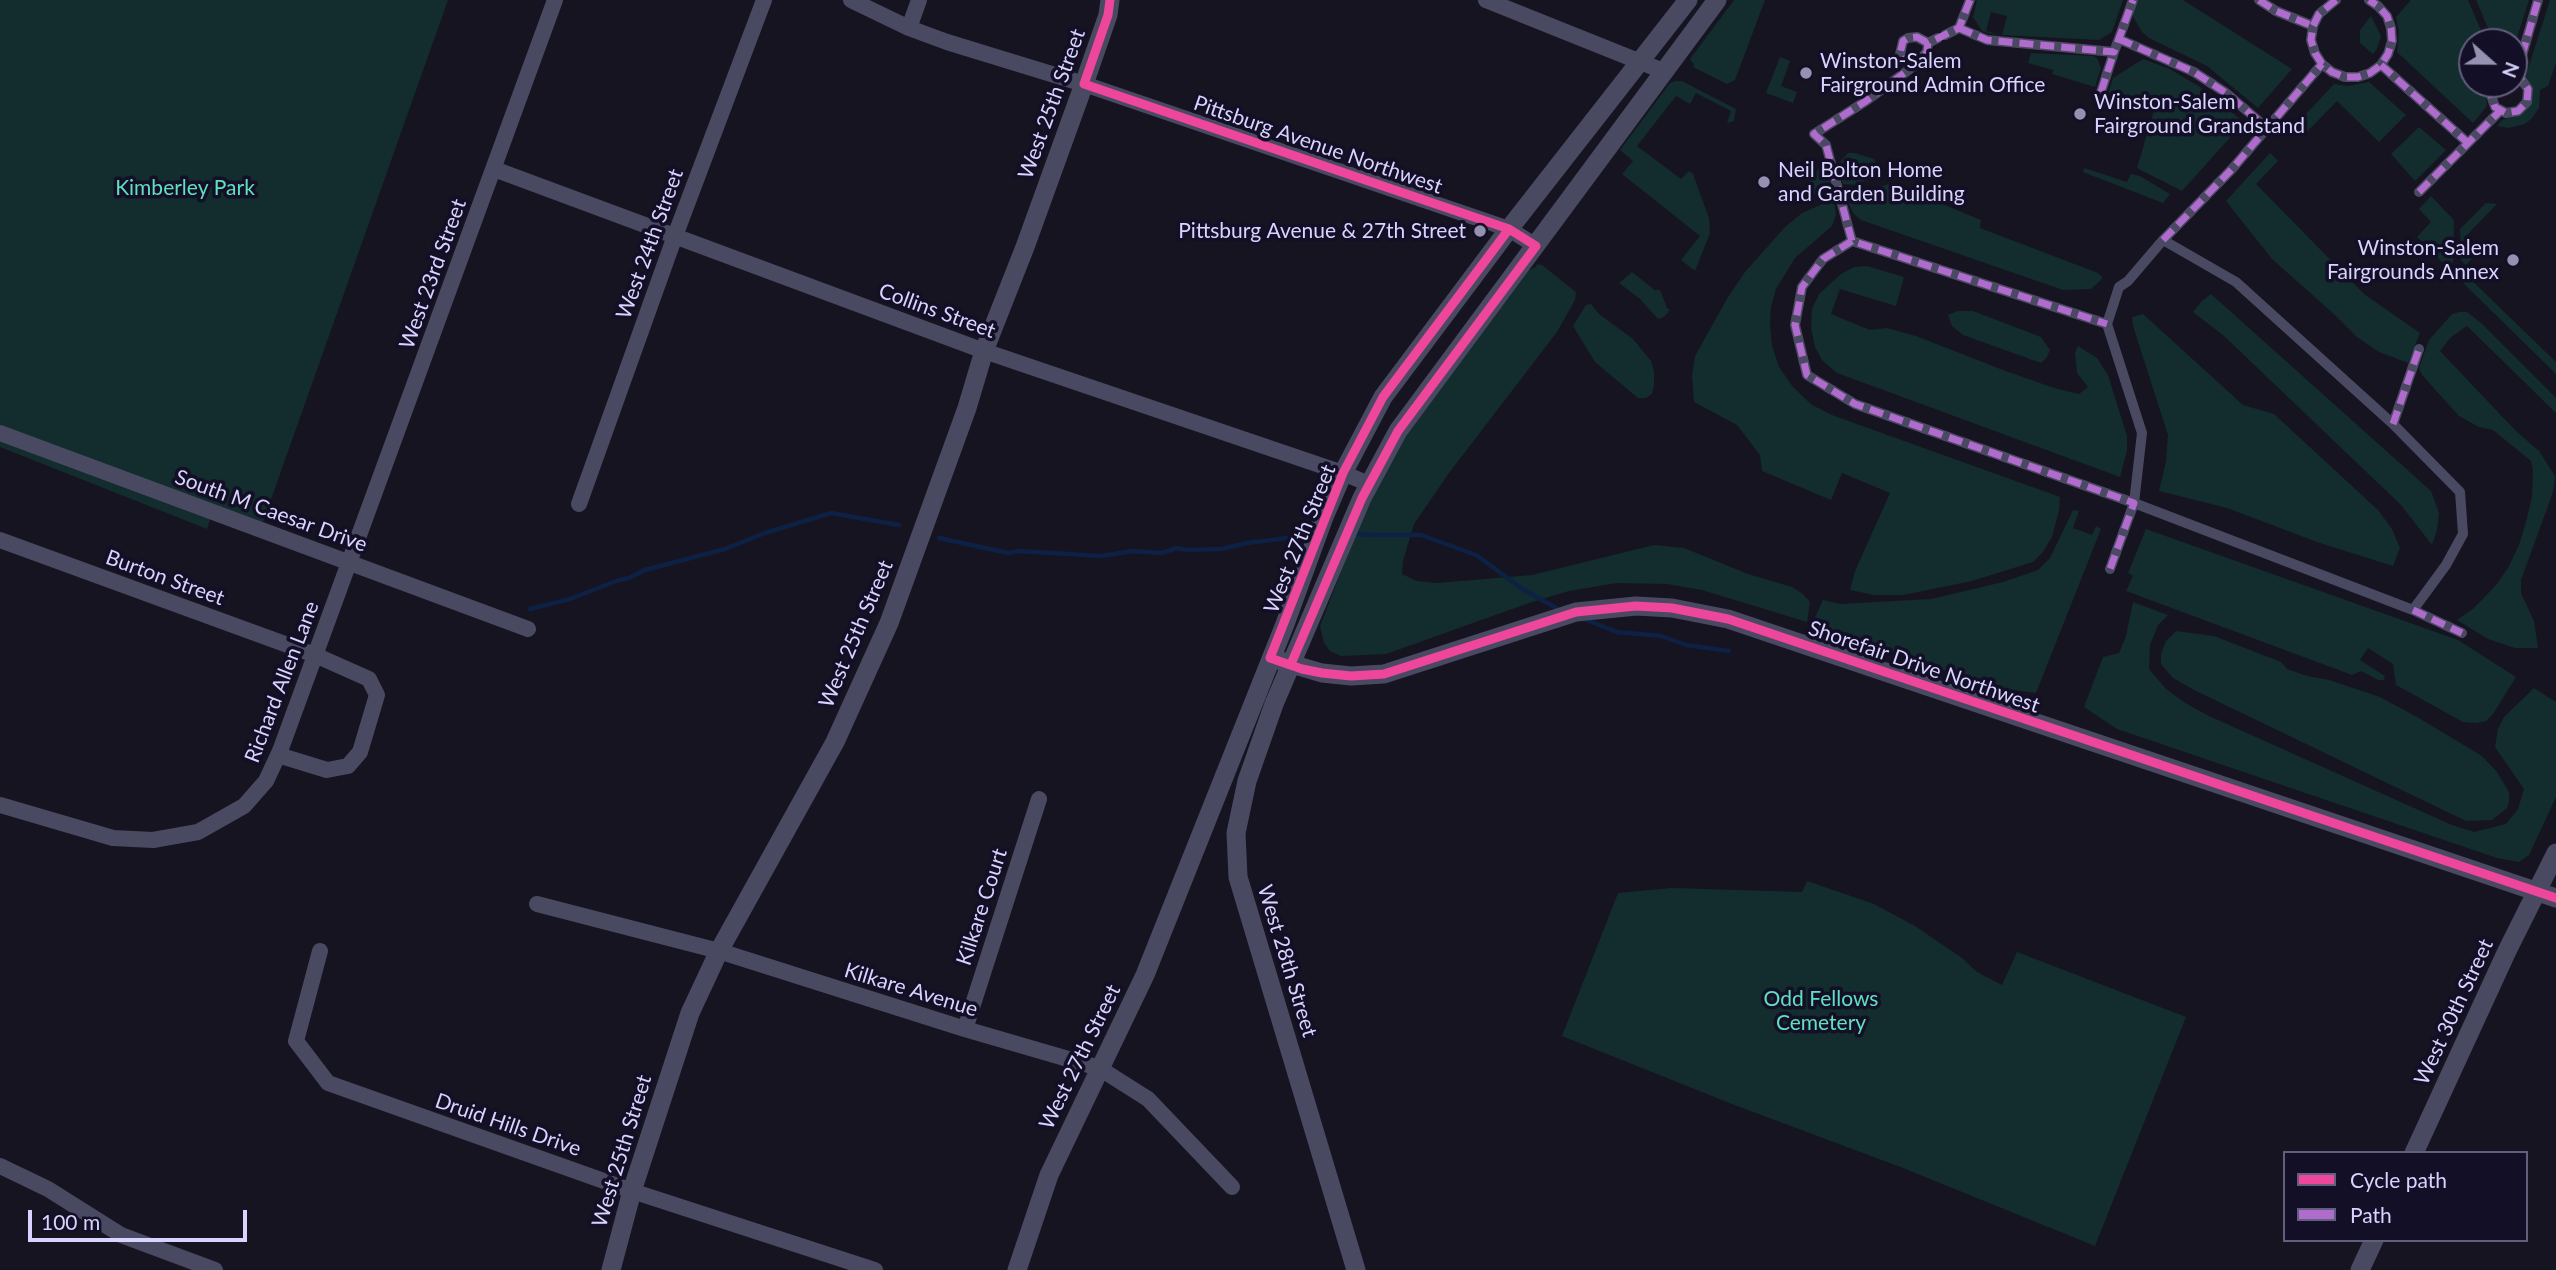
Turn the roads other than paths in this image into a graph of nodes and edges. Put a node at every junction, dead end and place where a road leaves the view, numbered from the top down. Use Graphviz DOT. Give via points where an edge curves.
graph roads {
  1 [pos="555,0"];
  2 [pos="764,0"];
  3 [pos="851,0"];
  4 [pos="919,0"];
  5 [pos="1110,0"];
  6 [pos="1486,0"];
  7 [pos="1688,0"];
  8 [pos="1717,0"];
  9 [pos="1970,0"];
  10 [pos="2133,0"];
  11 [pos="2260,0"];
  12 [pos="2335,0"];
  13 [pos="2538,0"];
  14 [pos="2377,2"];
  15 [pos="1522,7"];
  16 [pos="2313,26"];
  17 [pos="909,28"];
  18 [pos="1959,28"];
  19 [pos="2528,33"];
  20 [pos="1937,39"];
  21 [pos="2119,39"];
  22 [pos="2114,52"];
  23 [pos="1642,62"];
  24 [pos="2322,64"];
  25 [pos="2381,65"];
  26 [pos="1912,67"];
  27 [pos="1663,71"];
  28 [pos="1084,84"];
  29 [pos="2101,92"];
  30 [pos="2528,92"];
  31 [pos="2492,98"];
  32 [pos="2500,111"];
  33 [pos="2267,128"];
  34 [pos="2468,143"];
  35 [pos="494,169"];
  36 [pos="2419,192"];
  37 [pos="1509,229"];
  38 [pos="675,236"];
  39 [pos="2163,240"];
  40 [pos="1852,241"];
  41 [pos="1536,246"];
  42 [pos="2106,324"];
  43 [pos="2419,349"];
  44 [pos="984,351"];
  45 [pos="2393,424"];
  46 [pos="0,433"];
  47 [pos="1343,473"];
  48 [pos="1369,484"];
  49 [pos="2134,503"];
  50 [pos="579,504"];
  51 [pos="0,540"];
  52 [pos="349,561"];
  53 [pos="2110,569"];
  54 [pos="2413,610"];
  55 [pos="528,629"];
  56 [pos="2462,633"];
  57 [pos="315,655"];
  58 [pos="1270,658"];
  59 [pos="1291,664"];
  60 [pos="278,755"];
  61 [pos="1039,799"];
  62 [pos="0,805"];
  63 [pos="2556,853"];
  64 [pos="2547,895"];
  65 [pos="537,904"];
  66 [pos="320,951"];
  67 [pos="719,951"];
  68 [pos="965,1029"];
  69 [pos="1099,1068"];
  70 [pos="2415,1151"];
  71 [pos="0,1166"];
  72 [pos="1232,1187"];
  73 [pos="632,1191"];
  74 [pos="2373,1242"];
  75 [pos="215,1270"];
  76 [pos="611,1270"];
  77 [pos="875,1270"];
  78 [pos="1017,1270"];
  79 [pos="1356,1270"];
  80 [pos="2360,1270"];
  1 -- 35 [label="street, West 23rd Street"];
  2 -- 38 [label="street, West 24th Street"];
  3 -- 17 [label="street, Pittsburg Avenue Northwest"];
  4 -- 17 [label="street"];
  5 -- 28 [label="street, West 25th Street"];
  6 -- 15 [label="street"];
  7 -- 23 [label="street, West 27th Street"];
  8 -- 27 [label="street, West 27th Street"];
  9 -- 18 [label="street"];
  10 -- 21 [label="street"];
  11 -- 16 [label="street"];
  12 -- 16 [label="street" via="2319,13"];
  13 -- 19 [label="street"];
  14 -- 25 [label="street" via="2387,16 2392,41"];
  15 -- 23 [label="street"];
  16 -- 24 [label="street" via="2311,40"];
  17 -- 28 [label="street, Pittsburg Avenue Northwest"];
  18 -- 20 [label="street"];
  18 -- 22 [label="street" via="1987,40"];
  20 -- 26 [label="street"];
  20 -- 26 [label="street" via="1903,41 1899,54"];
  21 -- 22 [label="street"];
  21 -- 33 [label="street" via="2194,72"];
  22 -- 29 [label="street"];
  23 -- 27 [label="street"];
  23 -- 37 [label="street, West 27th Street"];
  24 -- 25 [label="street" via="2332,72 2358,77"];
  24 -- 33 [label="street"];
  25 -- 34 [label="street"];
  26 -- 40 [label="street" via="1814,134 1826,145"];
  27 -- 41 [label="street, West 27th Street"];
  28 -- 37 [label="street, Pittsburg Avenue Northwest"];
  28 -- 44 [label="street, West 25th Street"];
  30 -- 32 [label="street" via="2527,102 2518,111"];
  31 -- 32 [label="street"];
  32 -- 34 [label="street"];
  33 -- 39 [label="street"];
  34 -- 36 [label="street"];
  35 -- 38 [label="street, Collins Street"];
  35 -- 52 [label="street, West 23rd Street"];
  37 -- 41 [label="street, Pittsburg Avenue Northwest"];
  37 -- 47 [label="street, West 27th Street" via="1383,397"];
  38 -- 44 [label="street, Collins Street"];
  38 -- 50 [label="street, West 24th Street"];
  39 -- 42 [label="street" via="2119,287"];
  39 -- 45 [label="street" via="2236,282"];
  40 -- 42 [label="street"];
  40 -- 49 [label="street" via="1823,258 1802,287 1795,325 1807,375 1855,404"];
  41 -- 48 [label="street, West 27th Street" via="1398,431"];
  42 -- 49 [label="street" via="2142,433"];
  43 -- 45 [label="street"];
  44 -- 47 [label="street, Collins Street"];
  44 -- 67 [label="street, West 25th Street" via="889,623 835,742"];
  45 -- 54 [label="street" via="2460,492 2463,534"];
  46 -- 52 [label="street, South M Caesar Drive"];
  47 -- 48 [label="street, Collins Street"];
  47 -- 58 [label="street, West 27th Street"];
  48 -- 59 [label="street, West 27th Street"];
  49 -- 53 [label="street"];
  49 -- 54 [label="street"];
  51 -- 57 [label="street, Burton Street"];
  52 -- 55 [label="street, South M Caesar Drive"];
  52 -- 57 [label="street, Richard Allen Lane"];
  54 -- 56 [label="street"];
  57 -- 60 [label="street, Richard Allen Lane"];
  57 -- 60 [label="street, Burton Street" via="369,679 377,695 360,752 348,766 327,770"];
  58 -- 59 [label="street, Shorefair Drive Northwest"];
  58 -- 69 [label="street, West 27th Street" via="1145,975"];
  59 -- 64 [label="street, Shorefair Drive Northwest" via="1322,673 1384,674 1576,612 1672,608 1728,619"];
  59 -- 79 [label="street, West 28th Street" via="1247,780 1236,833 1238,877"];
  60 -- 62 [label="street, Richard Allen Lane" via="266,781 244,806 198,832 153,840 113,838"];
  61 -- 68 [label="street, Kilkare Court"];
  63 -- 64 [label="street, West 30th Street"];
  64 -- 70 [label="street, West 30th Street" via="2507,951"];
  65 -- 67 [label="street, Kilkare Avenue"];
  66 -- 73 [label="street, Druid Hills Drive" via="296,1041 328,1083"];
  67 -- 68 [label="street, Kilkare Avenue"];
  67 -- 73 [label="street, West 25th Street" via="690,1013"];
  68 -- 69 [label="street, Kilkare Avenue"];
  69 -- 72 [label="street, Kilkare Avenue" via="1148,1099"];
  69 -- 78 [label="street, West 27th Street" via="1049,1175"];
  71 -- 75 [label="street" via="48,1189 121,1236"];
  73 -- 76 [label="street, West 25th Street"];
  73 -- 77 [label="street, Druid Hills Drive"];
  74 -- 80 [label="street"];
}
